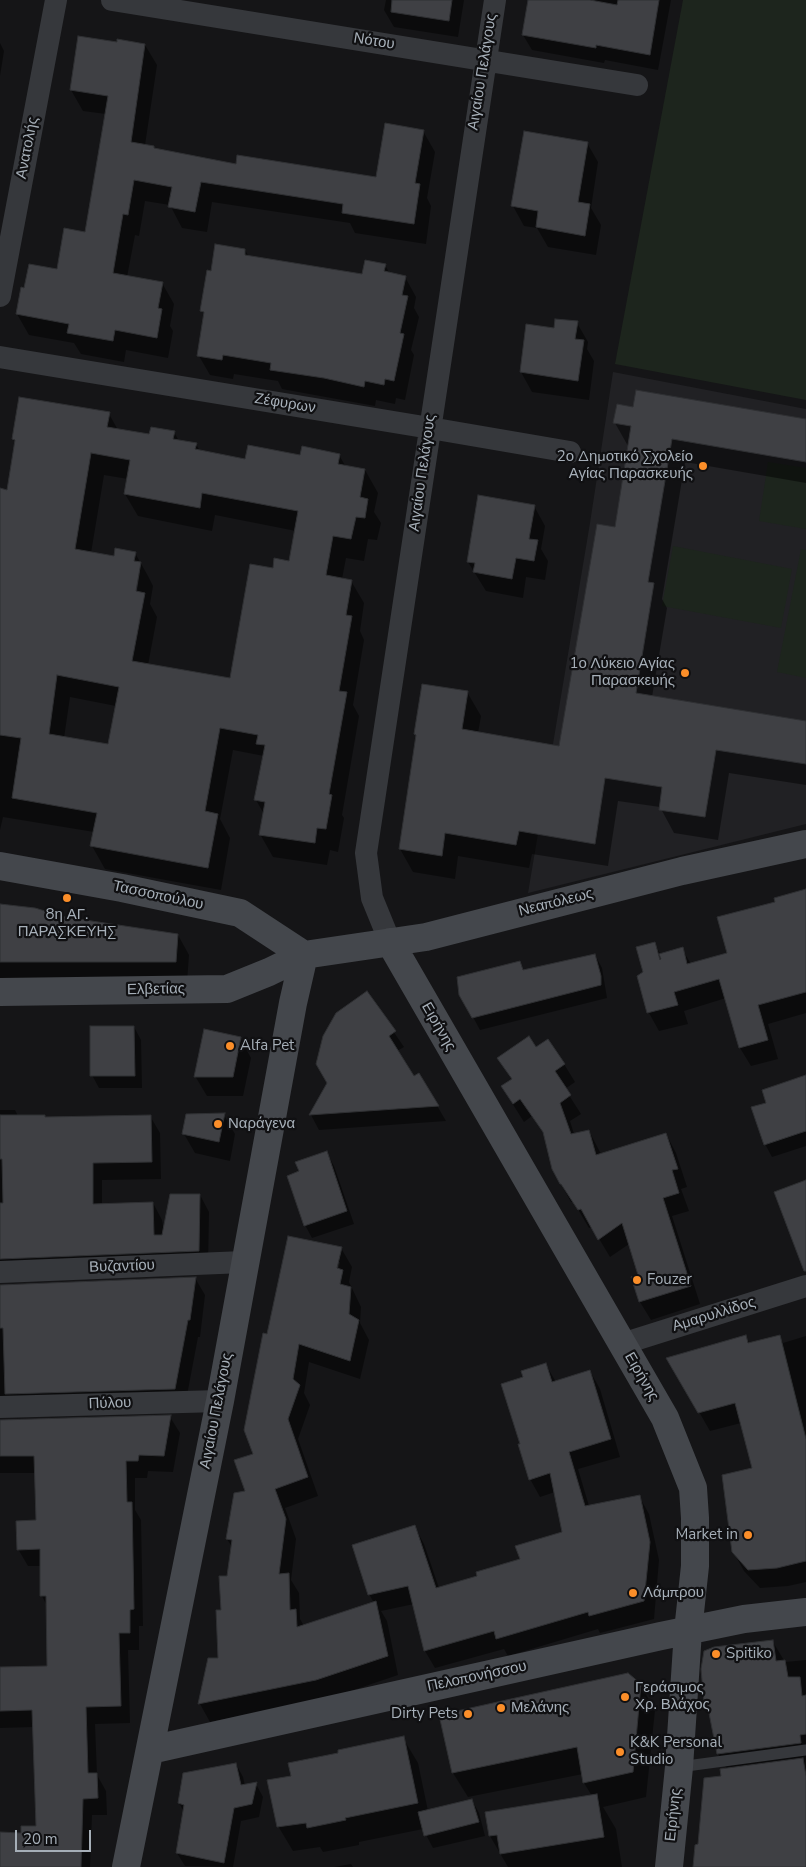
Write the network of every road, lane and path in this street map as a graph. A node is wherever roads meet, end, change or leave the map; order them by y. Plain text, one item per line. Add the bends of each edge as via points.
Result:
1 (56, 0) edge
2 (112, 0) edge
3 (494, 0) edge
4 (485, 60) junction
5 (637, 85) dead end
6 (0, 296) edge
7 (0, 357) edge
8 (430, 428) junction
9 (570, 452) dead end
10 (806, 844) edge
11 (0, 866) edge
12 (390, 942) junction
13 (304, 955) junction
14 (0, 992) edge
15 (244, 1262) junction
16 (0, 1272) edge
17 (806, 1286) edge
18 (622, 1344) junction
19 (220, 1401) junction
20 (0, 1407) edge
21 (806, 1612) edge
22 (688, 1631) junction
23 (150, 1750) junction
24 (806, 1750) edge
25 (679, 1767) junction
26 (126, 1867) edge
27 (669, 1867) edge

1 - 6 street, Ανατολής
2 - 4 street, Νότου
3 - 4 street, Αιγαίου Πελάγους
4 - 5 street, Νότου
4 - 8 street, Αιγαίου Πελάγους
7 - 8 street, Ζέφυρων
8 - 9 street, Ζέφυρων
8 - 12 street, Αιγαίου Πελάγους via 366,852 372,898
10 - 12 street, Νεαπόλεως via 682,871 426,937
11 - 13 street, Τασσοπούλου via 240,913
12 - 13 street, Νεαπόλεως
12 - 18 street, Ειρήνης
13 - 14 street, Ελβετίας via 227,989
13 - 15 street, Αιγαίου Πελάγους
15 - 16 street, Βυζαντίου
15 - 19 street, Αιγαίου Πελάγους
17 - 18 street, Αμαρυλλίδος
18 - 22 street, Ειρήνης via 665,1418 693,1488 695,1566
19 - 20 street, Πύλου
19 - 23 street, Αιγαίου Πελάγους
21 - 22 street, Πελοπονήσσου via 744,1619
22 - 23 street, Πελοπονήσσου
22 - 25 street, Ειρήνης
23 - 26 street, Αιγαίου Πελάγους
24 - 25 lane
25 - 27 street, Ειρήνης

